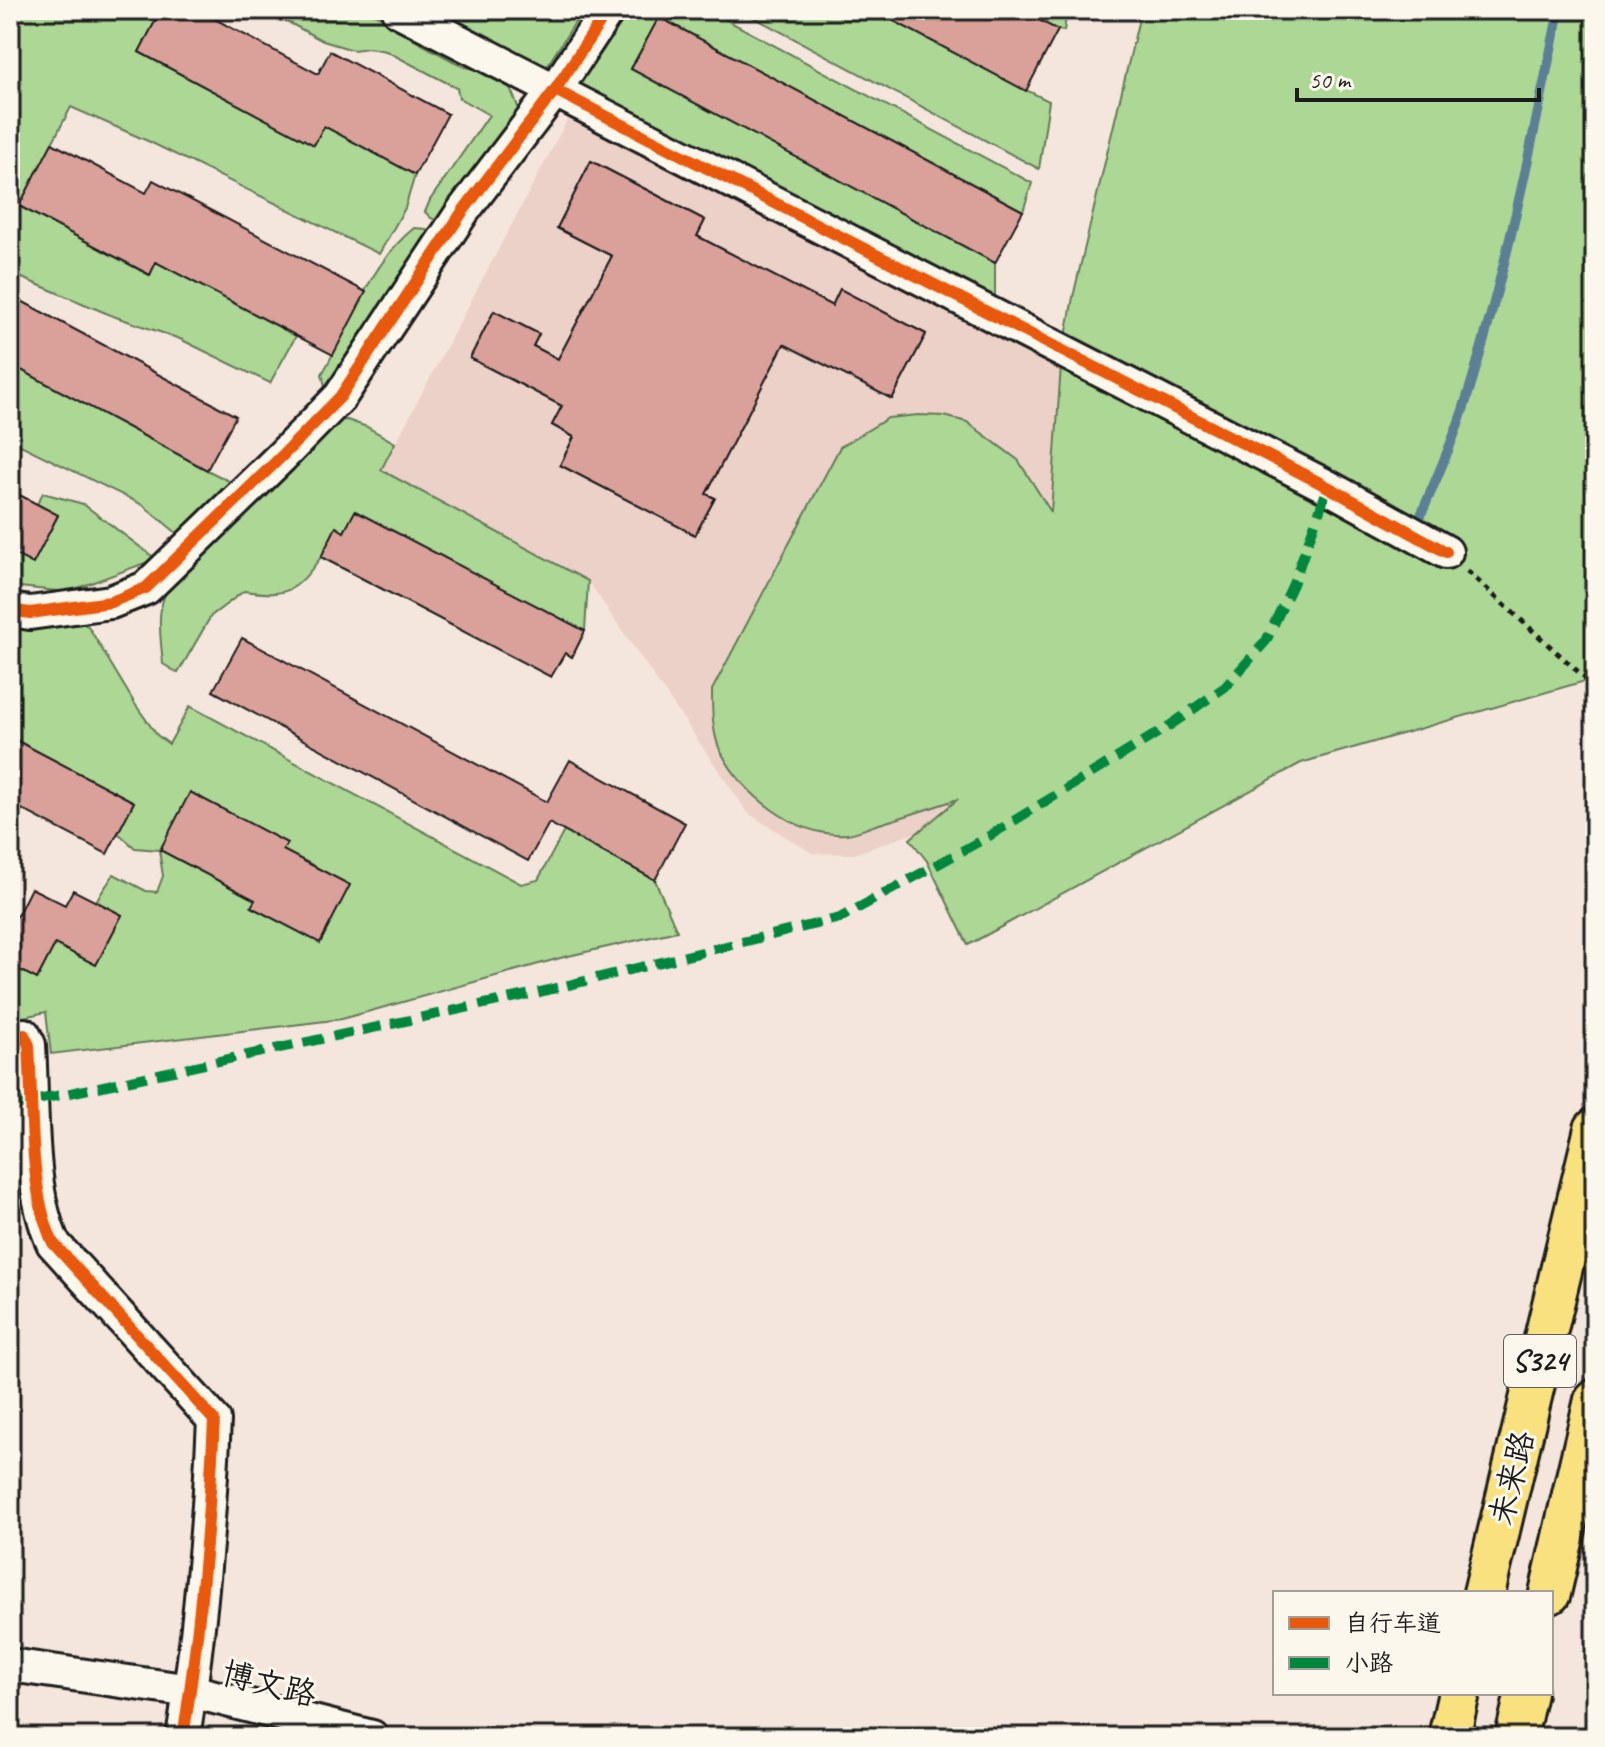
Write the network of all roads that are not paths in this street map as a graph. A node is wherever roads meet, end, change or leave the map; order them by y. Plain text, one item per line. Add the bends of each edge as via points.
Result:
1 (398, 10) edge
2 (608, 10) edge
3 (555, 90) junction
4 (1446, 552) road end
5 (10, 610) edge
6 (10, 1038) edge
7 (1595, 1129) edge
8 (1595, 1400) edge
9 (1484, 1591) edge
10 (1550, 1591) edge
11 (10, 1665) edge
12 (191, 1691) junction
13 (1459, 1695) edge
14 (1526, 1695) edge
15 (183, 1737) edge
16 (372, 1737) edge
17 (1449, 1737) edge
18 (1516, 1737) edge

1 - 3 street
2 - 3 street
3 - 4 street
3 - 5 street via 463,211 340,397 146,588 111,602 30,613
6 - 12 street via 24,1035 29,1045 37,1193 53,1243 214,1420
7 - 9 main road, 未来路 / S324
8 - 10 main road, 未来路 / S324
11 - 12 street, 博文路
12 - 15 street
12 - 16 street, 博文路
13 - 17 main road
14 - 18 main road

